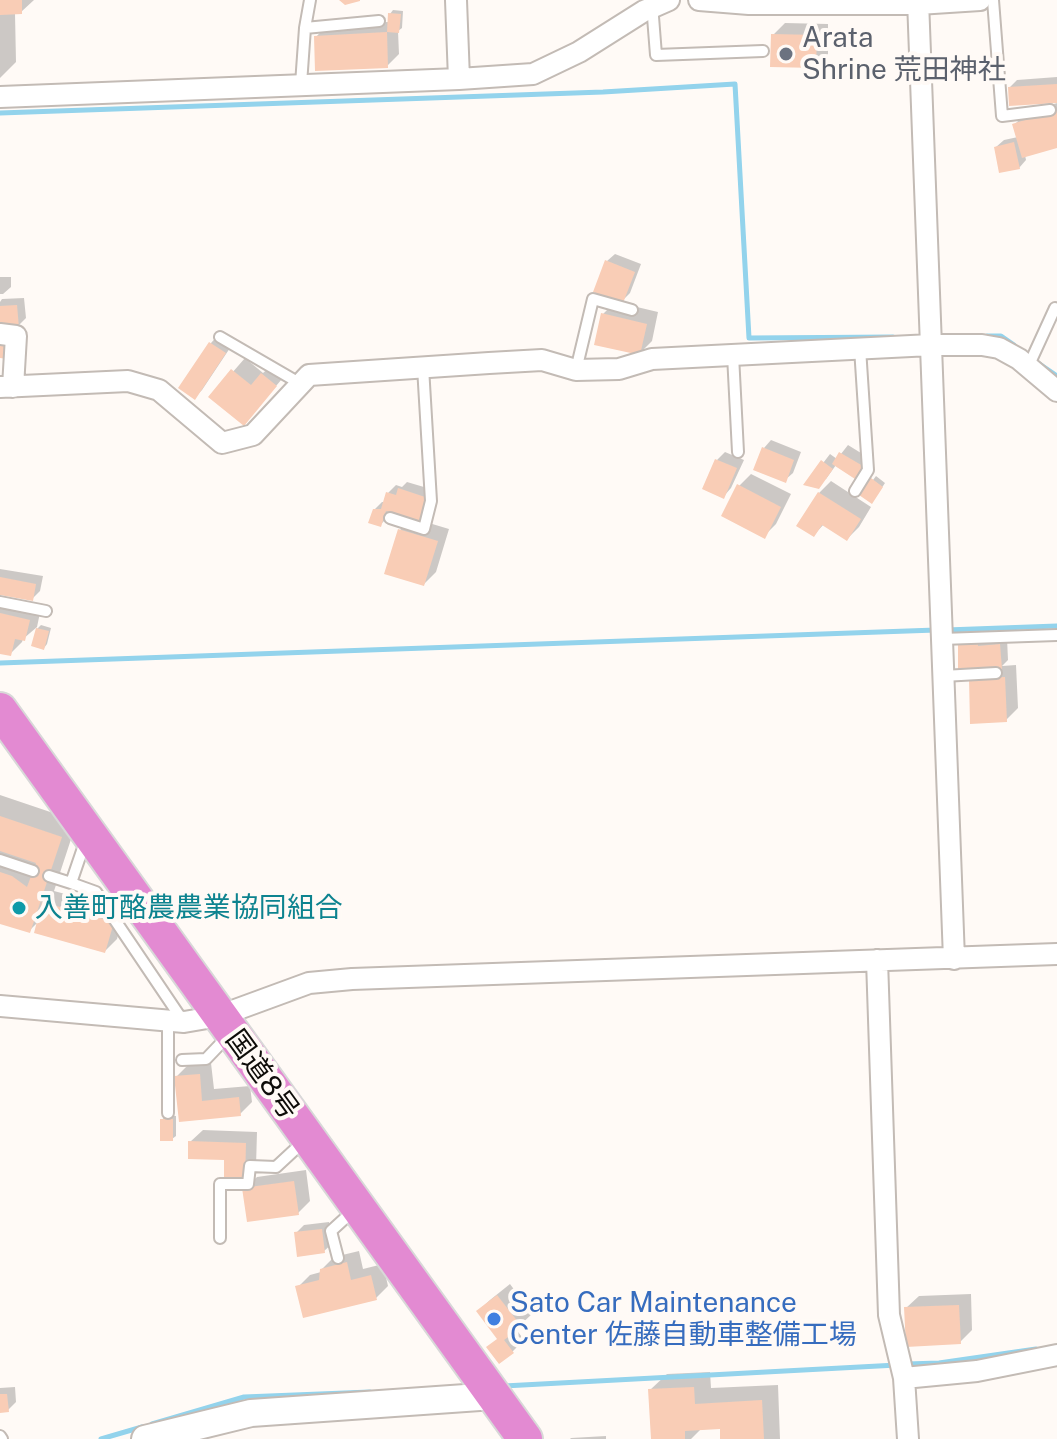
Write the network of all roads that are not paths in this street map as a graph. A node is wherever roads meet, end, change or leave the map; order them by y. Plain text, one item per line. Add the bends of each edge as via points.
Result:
1 (310, 0) edge
2 (456, 0) edge
3 (699, 0) edge
4 (980, 0) edge
5 (993, 0) edge
6 (918, 2) edge
7 (658, 3) edge
8 (379, 21) dead end
9 (305, 28) junction
10 (763, 51) dead end
11 (459, 79) junction
12 (301, 84) junction
13 (0, 97) edge
14 (1050, 110) dead end
15 (1057, 309) edge
16 (632, 310) dead end
17 (0, 334) edge
18 (220, 337) dead end
19 (931, 345) junction
20 (860, 348) junction
21 (733, 355) junction
22 (423, 367) junction
23 (1028, 367) junction
24 (576, 370) junction
25 (301, 384) junction
26 (7, 387) edge
27 (1057, 391) edge
28 (738, 452) dead end
29 (855, 491) dead end
30 (390, 518) dead end
31 (0, 602) edge
32 (46, 611) dead end
33 (1057, 635) edge
34 (942, 639) junction
35 (996, 673) dead end
36 (943, 676) junction
37 (0, 710) edge
38 (88, 833) junction
39 (0, 860) edge
40 (33, 871) dead end
41 (49, 876) dead end
42 (71, 883) junction
43 (1057, 954) edge
44 (954, 959) junction
45 (877, 960) junction
46 (0, 1006) edge
47 (176, 1022) junction
48 (225, 1025) junction
49 (182, 1060) dead end
50 (168, 1113) dead end
51 (307, 1138) junction
52 (358, 1208) junction
53 (220, 1238) dead end
54 (338, 1258) dead end
55 (1057, 1355) edge
56 (904, 1378) junction
57 (494, 1396) junction
58 (145, 1439) edge
59 (525, 1439) edge
60 (908, 1439) edge

1 - 9 lane
2 - 11 street
3 - 6 street
4 - 6 street
5 - 14 lane via 1002,116
6 - 19 street
7 - 10 lane via 656,55
7 - 11 street via 533,74
8 - 9 lane
9 - 12 lane
11 - 12 street
12 - 13 street
15 - 23 lane
16 - 24 lane via 593,299
17 - 26 street via 16,336
18 - 25 lane
19 - 20 street
19 - 23 street via 999,348
19 - 34 street
20 - 21 street
20 - 29 lane via 868,470
21 - 24 street
21 - 28 lane
22 - 24 street via 542,360
22 - 25 street via 309,375
22 - 30 lane via 431,501 424,529
23 - 27 street
25 - 26 street via 253,435 222,443 159,390 128,381
31 - 32 lane
33 - 34 lane
34 - 36 street
35 - 36 lane
36 - 44 street
37 - 38 highway, 国道8号
38 - 42 lane
38 - 48 highway, 国道8号
39 - 40 lane
41 - 42 lane
42 - 47 lane via 96,892
43 - 44 street
44 - 45 street
45 - 48 street via 309,983
45 - 56 street via 889,1315
46 - 47 street
47 - 48 street
47 - 50 lane
48 - 49 lane via 206,1059
48 - 51 highway, 国道8号
51 - 52 highway, 国道8号
51 - 53 lane via 276,1167 250,1166 248,1184 220,1184
52 - 54 lane via 331,1231
52 - 57 highway, 国道8号
55 - 56 street
56 - 60 street
57 - 58 street via 251,1413 214,1427
57 - 59 highway, 国道8号

